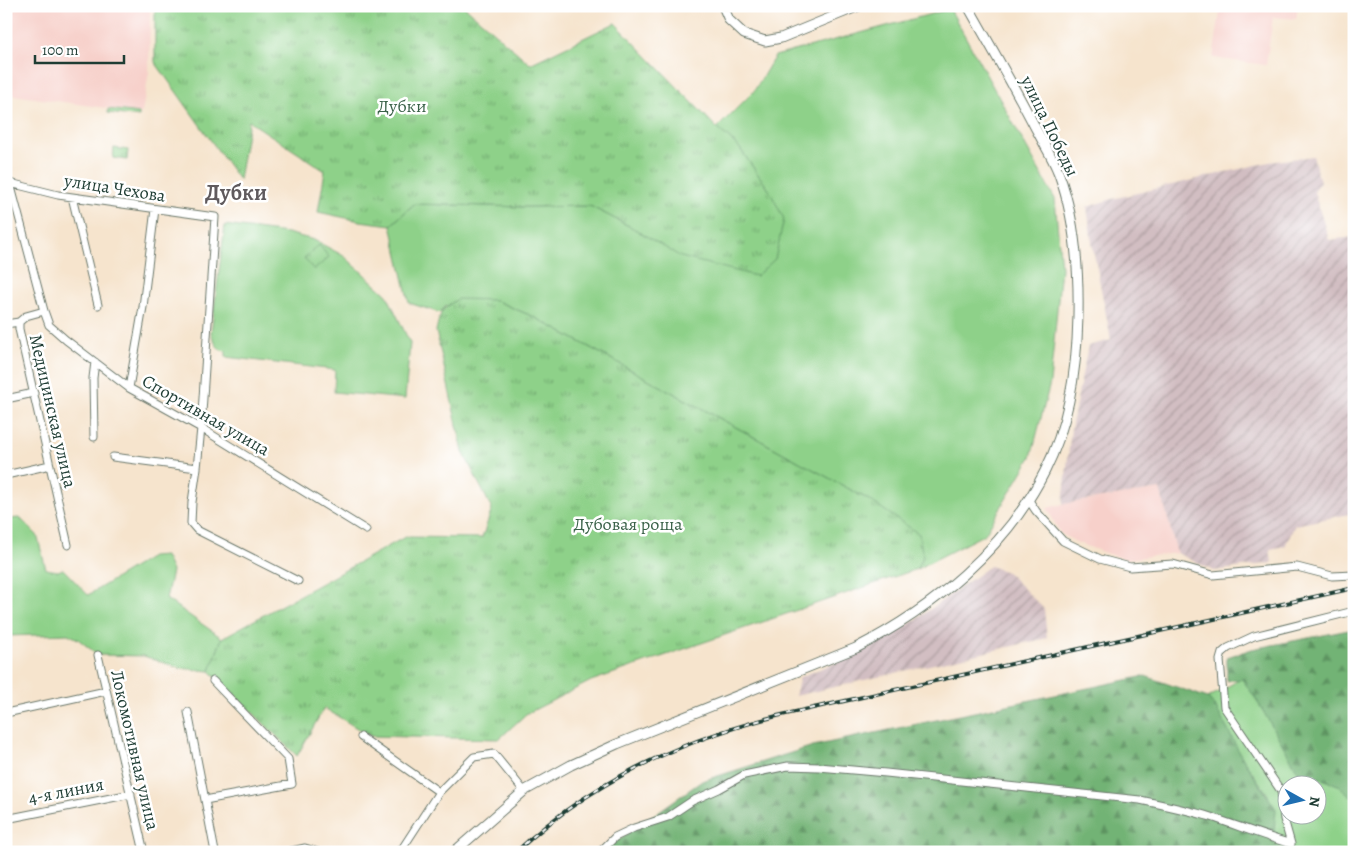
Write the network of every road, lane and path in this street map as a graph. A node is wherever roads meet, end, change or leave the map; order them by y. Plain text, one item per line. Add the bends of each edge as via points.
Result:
1 (723, 6) edge
2 (859, 6) edge
3 (968, 6) edge
4 (8, 183) edge
5 (72, 197) junction
6 (155, 209) junction
7 (98, 305) dead end
8 (44, 311) junction
9 (19, 322) junction
10 (6, 324) edge
11 (95, 362) junction
12 (129, 388) junction
13 (34, 393) junction
14 (6, 399) edge
15 (201, 428) junction
16 (94, 437) dead end
17 (112, 457) dead end
18 (50, 465) junction
19 (197, 468) junction
20 (6, 475) edge
21 (1028, 499) junction
22 (366, 530) dead end
23 (68, 545) dead end
24 (1354, 575) edge
25 (298, 581) dead end
26 (1354, 612) edge
27 (98, 655) dead end
28 (213, 681) dead end
29 (106, 692) junction
30 (188, 712) dead end
31 (6, 713) edge
32 (361, 738) dead end
33 (524, 791) junction
34 (439, 792) junction
35 (131, 794) junction
36 (205, 800) junction
37 (6, 819) edge
38 (144, 852) edge
39 (215, 852) edge
40 (287, 852) edge
41 (318, 852) edge
42 (400, 852) edge
43 (454, 852) edge
44 (600, 852) edge

1 - 2 street via 729,20 744,34 765,41 781,38
3 - 21 street, улица Победы via 1058,172 1068,203 1079,284 1077,346 1069,402 1045,472
4 - 5 street, улица Чехова
4 - 8 street, Медицинская улица
5 - 6 street, улица Чехова
5 - 7 street
6 - 12 street
6 - 15 street, улица Чехова via 215,217
8 - 9 street, Медицинская улица via 26,316
8 - 11 street, Спортивная улица via 49,325
9 - 10 street
9 - 13 street, Медицинская улица
11 - 12 street, Спортивная улица
11 - 16 street
12 - 15 street, Спортивная улица
13 - 14 street
13 - 18 street, Медицинская улица
15 - 19 street
15 - 22 street, Спортивная улица
17 - 19 street
18 - 20 street
18 - 23 street, Медицинская улица
19 - 25 street via 191,522 197,530
21 - 24 street via 1063,541 1100,559 1130,568 1172,564 1213,575 1297,567 1332,576
21 - 33 street, улица Победы via 1004,532 972,566 929,604 888,631 856,648 591,756
26 - 44 street via 1254,636 1228,648 1220,660 1224,706 1281,791 1291,844 1175,807 1140,800 788,766 744,775 692,801 668,818 615,837
27 - 29 street, Локомотивная улица
28 - 36 street via 288,759 292,784
29 - 31 street
29 - 35 street, Локомотивная улица
30 - 36 street
32 - 34 street
33 - 34 street via 494,754 474,757
33 - 43 street, улица Победы
34 - 42 street
35 - 37 street, 4-я линия
35 - 38 street, Локомотивная улица
36 - 39 street
40 - 41 street via 306,848

